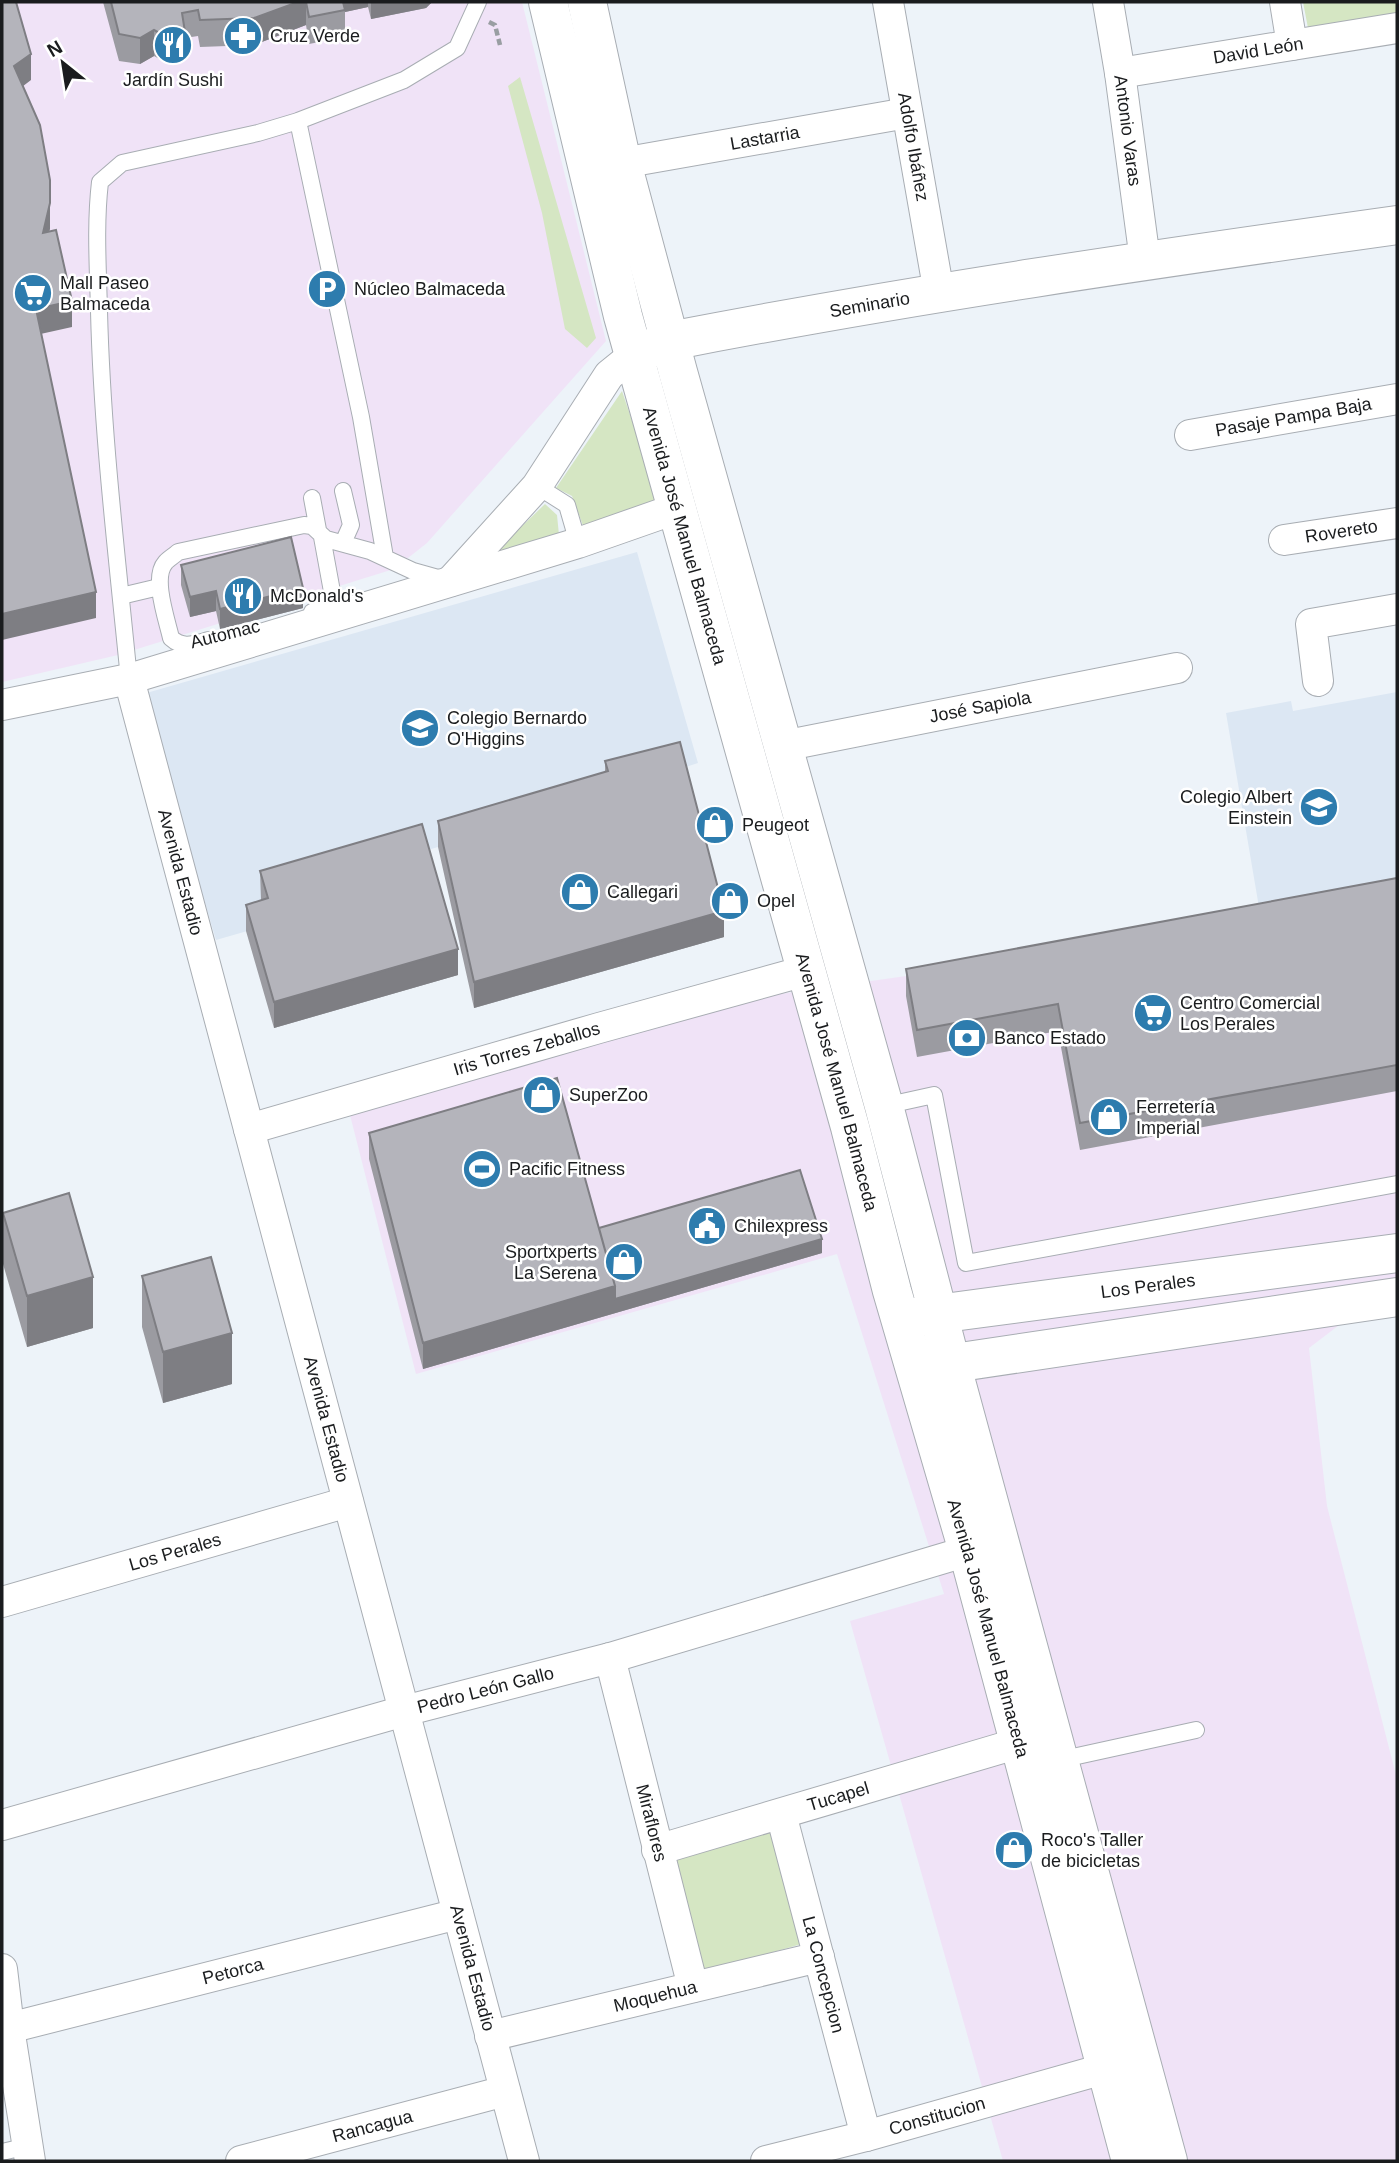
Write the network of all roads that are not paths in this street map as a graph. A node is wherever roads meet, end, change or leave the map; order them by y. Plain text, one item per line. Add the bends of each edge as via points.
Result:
1 (478, 2) edge
2 (548, 2) edge
3 (587, 2) edge
4 (888, 2) edge
5 (1108, 2) edge
6 (1285, 2) edge
7 (1397, 29) edge
8 (1292, 45) junction
9 (1120, 73) junction
10 (907, 113) junction
11 (298, 121) junction
12 (622, 163) junction
13 (1397, 225) edge
14 (1145, 260) junction
15 (939, 293) junction
16 (670, 341) junction
17 (635, 355) junction
18 (1397, 399) edge
19 (1190, 435) dead end
20 (537, 486) junction
21 (343, 491) dead end
22 (312, 498) dead end
23 (678, 508) junction
24 (1397, 523) edge
25 (320, 533) junction
26 (1284, 540) dead end
27 (343, 543) junction
28 (579, 543) junction
29 (385, 557) junction
30 (450, 582) junction
31 (159, 587) junction
32 (121, 596) junction
33 (1397, 609) edge
34 (1177, 668) dead end
35 (129, 679) junction
36 (1318, 681) dead end
37 (2, 705) edge
38 (783, 746) junction
39 (805, 971) junction
40 (884, 1106) junction
41 (249, 1129) junction
42 (1397, 1184) edge
43 (1397, 1254) edge
44 (1226, 1276) junction
45 (1397, 1297) edge
46 (937, 1314) junction
47 (900, 1319) junction
48 (1224, 1322) junction
49 (933, 1366) junction
50 (348, 1502) junction
51 (968, 1551) junction
52 (2, 1602) edge
53 (610, 1658) junction
54 (404, 1711) junction
55 (1196, 1730) dead end
56 (1019, 1743) junction
57 (1059, 1760) junction
58 (781, 1814) junction
59 (2, 1825) edge
60 (657, 1850) junction
61 (458, 1914) junction
62 (819, 1957) junction
63 (2, 1969) edge
64 (693, 1987) junction
65 (9, 2028) junction
66 (490, 2035) junction
67 (1107, 2068) junction
68 (505, 2091) junction
69 (866, 2136) junction
70 (20, 2153) edge
71 (241, 2161) edge
72 (524, 2161) edge
73 (766, 2161) edge
74 (1131, 2161) edge
75 (1168, 2161) edge

1 - 11 lane via 457,48 404,80
2 - 17 main road, Avenida José Manuel Balmaceda
3 - 12 main road, Avenida José Manuel Balmaceda
4 - 10 street, Adolfo Ibáñez
5 - 9 street, Antonio Varas
6 - 8 street
7 - 8 street, David León
8 - 9 street, David León
9 - 14 street, Antonio Varas
10 - 12 street, Lastarria
10 - 15 street, Adolfo Ibáñez
11 - 29 lane via 361,417
11 - 32 lane via 122,163 100,183 96,215 101,370
12 - 16 main road, Avenida José Manuel Balmaceda
13 - 14 main road, Seminario
14 - 15 main road, Seminario
15 - 16 main road, Seminario
16 - 17 main road, Seminario
16 - 38 main road, Avenida José Manuel Balmaceda
17 - 20 street, Seminario via 609,375
17 - 23 main road, Avenida José Manuel Balmaceda
18 - 19 street, Pasaje Pampa Baja
20 - 28 lane via 567,505
20 - 30 street, Seminario
21 - 27 lane via 351,525
22 - 25 lane
23 - 28 street
23 - 39 main road, Avenida José Manuel Balmaceda
24 - 26 street, Rovereto
25 - 27 lane
25 - 31 lane via 304,525 178,552 163,564
25 - 31 lane, Automac via 333,597 316,611 186,646 171,638
27 - 29 lane
28 - 30 street
29 - 30 lane
30 - 35 street
31 - 32 lane
32 - 35 lane
33 - 36 street via 1311,624
34 - 38 street, José Sapiola
35 - 37 street
35 - 41 street, Avenida Estadio
38 - 40 main road, Avenida José Manuel Balmaceda
39 - 41 street, Iris Torres Zeballos
39 - 47 main road, Avenida José Manuel Balmaceda
40 - 42 lane via 934,1096 966,1263
40 - 46 main road, Avenida José Manuel Balmaceda
41 - 50 street, Avenida Estadio
43 - 44 main road, Los Perales
44 - 46 main road, Los Perales
44 - 48 main road via 1213,1293
45 - 48 main road
46 - 47 main road, Los Perales
46 - 49 main road, Avenida José Manuel Balmaceda
47 - 49 main road, Avenida José Manuel Balmaceda
48 - 49 main road
49 - 51 main road, Avenida José Manuel Balmaceda
49 - 57 main road, Avenida José Manuel Balmaceda
50 - 52 street, Los Perales
50 - 54 street, Avenida Estadio
51 - 53 street, Pedro León Gallo
51 - 56 main road, Avenida José Manuel Balmaceda
53 - 54 street, Pedro León Gallo
53 - 60 street, Miraflores
54 - 59 street, Pedro León Gallo
54 - 61 street, Avenida Estadio
55 - 57 lane
56 - 58 street, Tucapel
56 - 67 main road, Avenida José Manuel Balmaceda
57 - 75 main road, Avenida José Manuel Balmaceda
58 - 60 street, Tucapel
58 - 62 street, La Concepcion
60 - 64 street, Miraflores
61 - 65 street, Petorca
61 - 66 street, Avenida Estadio
62 - 64 street, Moquehua
62 - 69 street, La Concepcion
63 - 65 street
64 - 66 street, Moquehua
65 - 70 street
66 - 68 street, Avenida Estadio
67 - 69 street, Constitucion
67 - 74 main road, Avenida José Manuel Balmaceda
68 - 71 street, Rancagua
68 - 72 street, Avenida Estadio
69 - 73 street, Constitucion

